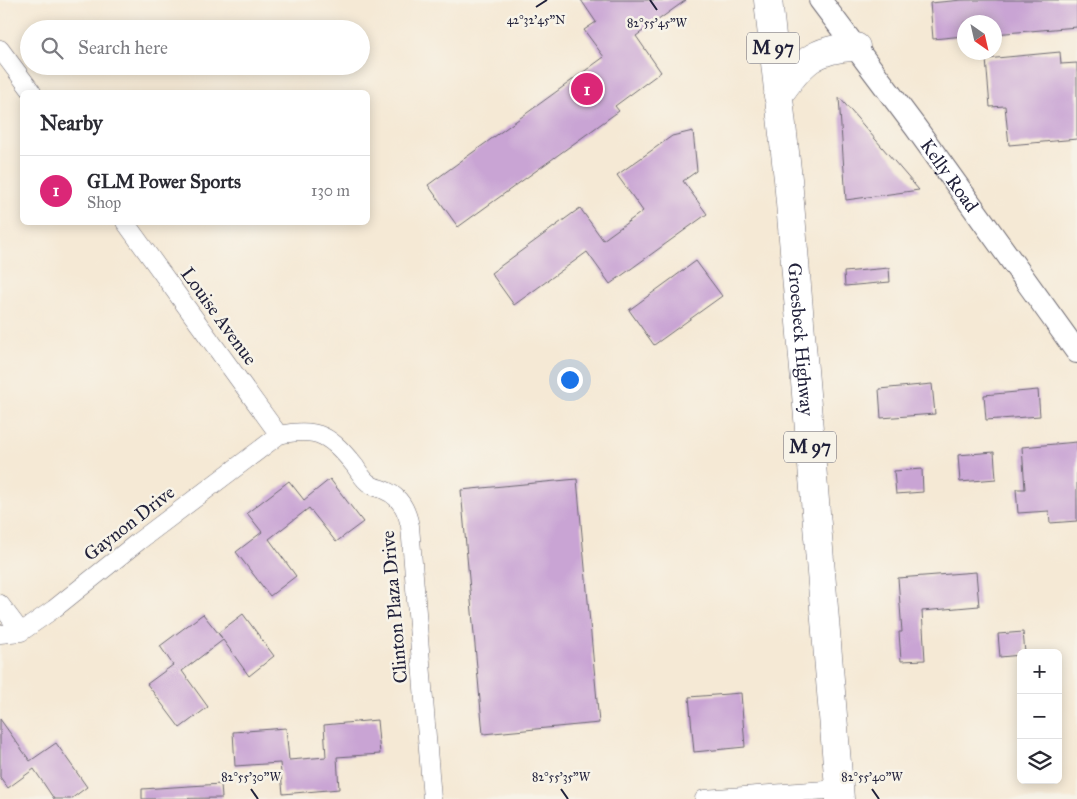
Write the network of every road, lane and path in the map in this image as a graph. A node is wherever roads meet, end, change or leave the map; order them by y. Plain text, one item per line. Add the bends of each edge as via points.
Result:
1 (768, 0) edge
2 (820, 0) edge
3 (856, 47) junction
4 (0, 49) edge
5 (31, 90) edge
6 (778, 96) junction
7 (128, 225) edge
8 (1077, 352) edge
9 (279, 435) junction
10 (0, 604) edge
11 (21, 632) junction
12 (0, 634) edge
13 (839, 794) edge
14 (432, 799) edge
15 (704, 799) edge

1 - 6 main road, Groesbeck Highway / M 97
2 - 3 street, Kelly Road
3 - 6 main road via 830,49 806,61
3 - 8 street, Kelly Road
4 - 5 street
6 - 13 main road, Groesbeck Highway / M 97 via 788,179
7 - 9 street, Louise Avenue
9 - 11 street, Gaynon Drive
9 - 14 street, Clinton Plaza Drive via 311,432 337,444 369,484 396,497 407,514
10 - 11 street
11 - 12 street, Gaynon Drive
13 - 15 street

